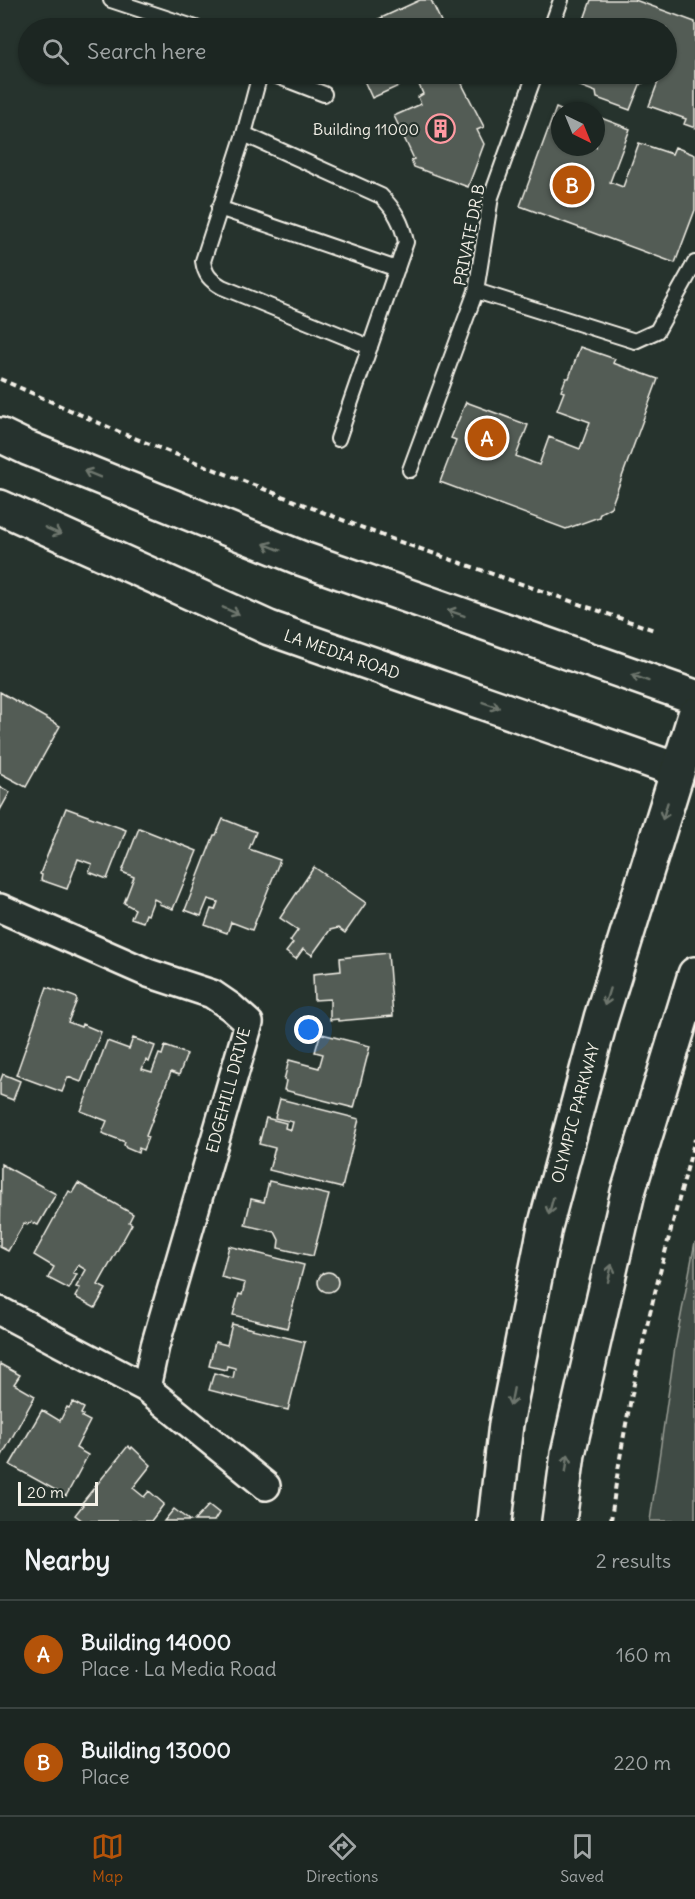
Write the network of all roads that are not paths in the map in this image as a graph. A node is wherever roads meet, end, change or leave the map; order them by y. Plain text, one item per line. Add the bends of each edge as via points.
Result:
1 (111, 0) edge
2 (561, 0) edge
3 (166, 18) edge
4 (555, 18) edge
5 (257, 84) edge
6 (298, 84) edge
7 (531, 84) edge
8 (324, 94) dead end
9 (244, 134) junction
10 (219, 208) junction
11 (695, 263) edge
12 (397, 269) junction
13 (476, 291) junction
14 (370, 347) junction
15 (0, 435) edge
16 (338, 439) dead end
17 (410, 470) dead end
18 (0, 507) edge
19 (695, 697) edge
20 (695, 715) edge
21 (686, 772) edge
22 (0, 908) edge
23 (695, 974) edge
24 (0, 1311) edge
25 (146, 1388) junction
26 (266, 1486) dead end
27 (495, 1521) edge
28 (559, 1521) edge

1 - 3 lane
2 - 4 lane
5 - 9 lane
6 - 8 lane
7 - 13 lane, PRIVATE DR B via 491,197
9 - 10 lane
9 - 12 lane via 381,196 403,226 406,242
10 - 12 lane
10 - 14 lane via 203,261 204,272 211,280
11 - 13 lane via 657,331 635,340
12 - 14 lane
13 - 17 lane, PRIVATE DR B
14 - 16 lane
19 -> 15 main road via 303,559
18 -> 21 main road, LA MEDIA ROAD via 269,628
20 - 21 main road, OLYMPIC PARKWAY
21 -> 27 main road, OLYMPIC PARKWAY via 601,1018 545,1227 506,1424
22 - 25 street, EDGEHILL DRIVE via 148,973 212,994 249,1023
28 -> 23 main road via 568,1454 628,1192
24 - 25 street
25 - 26 street

